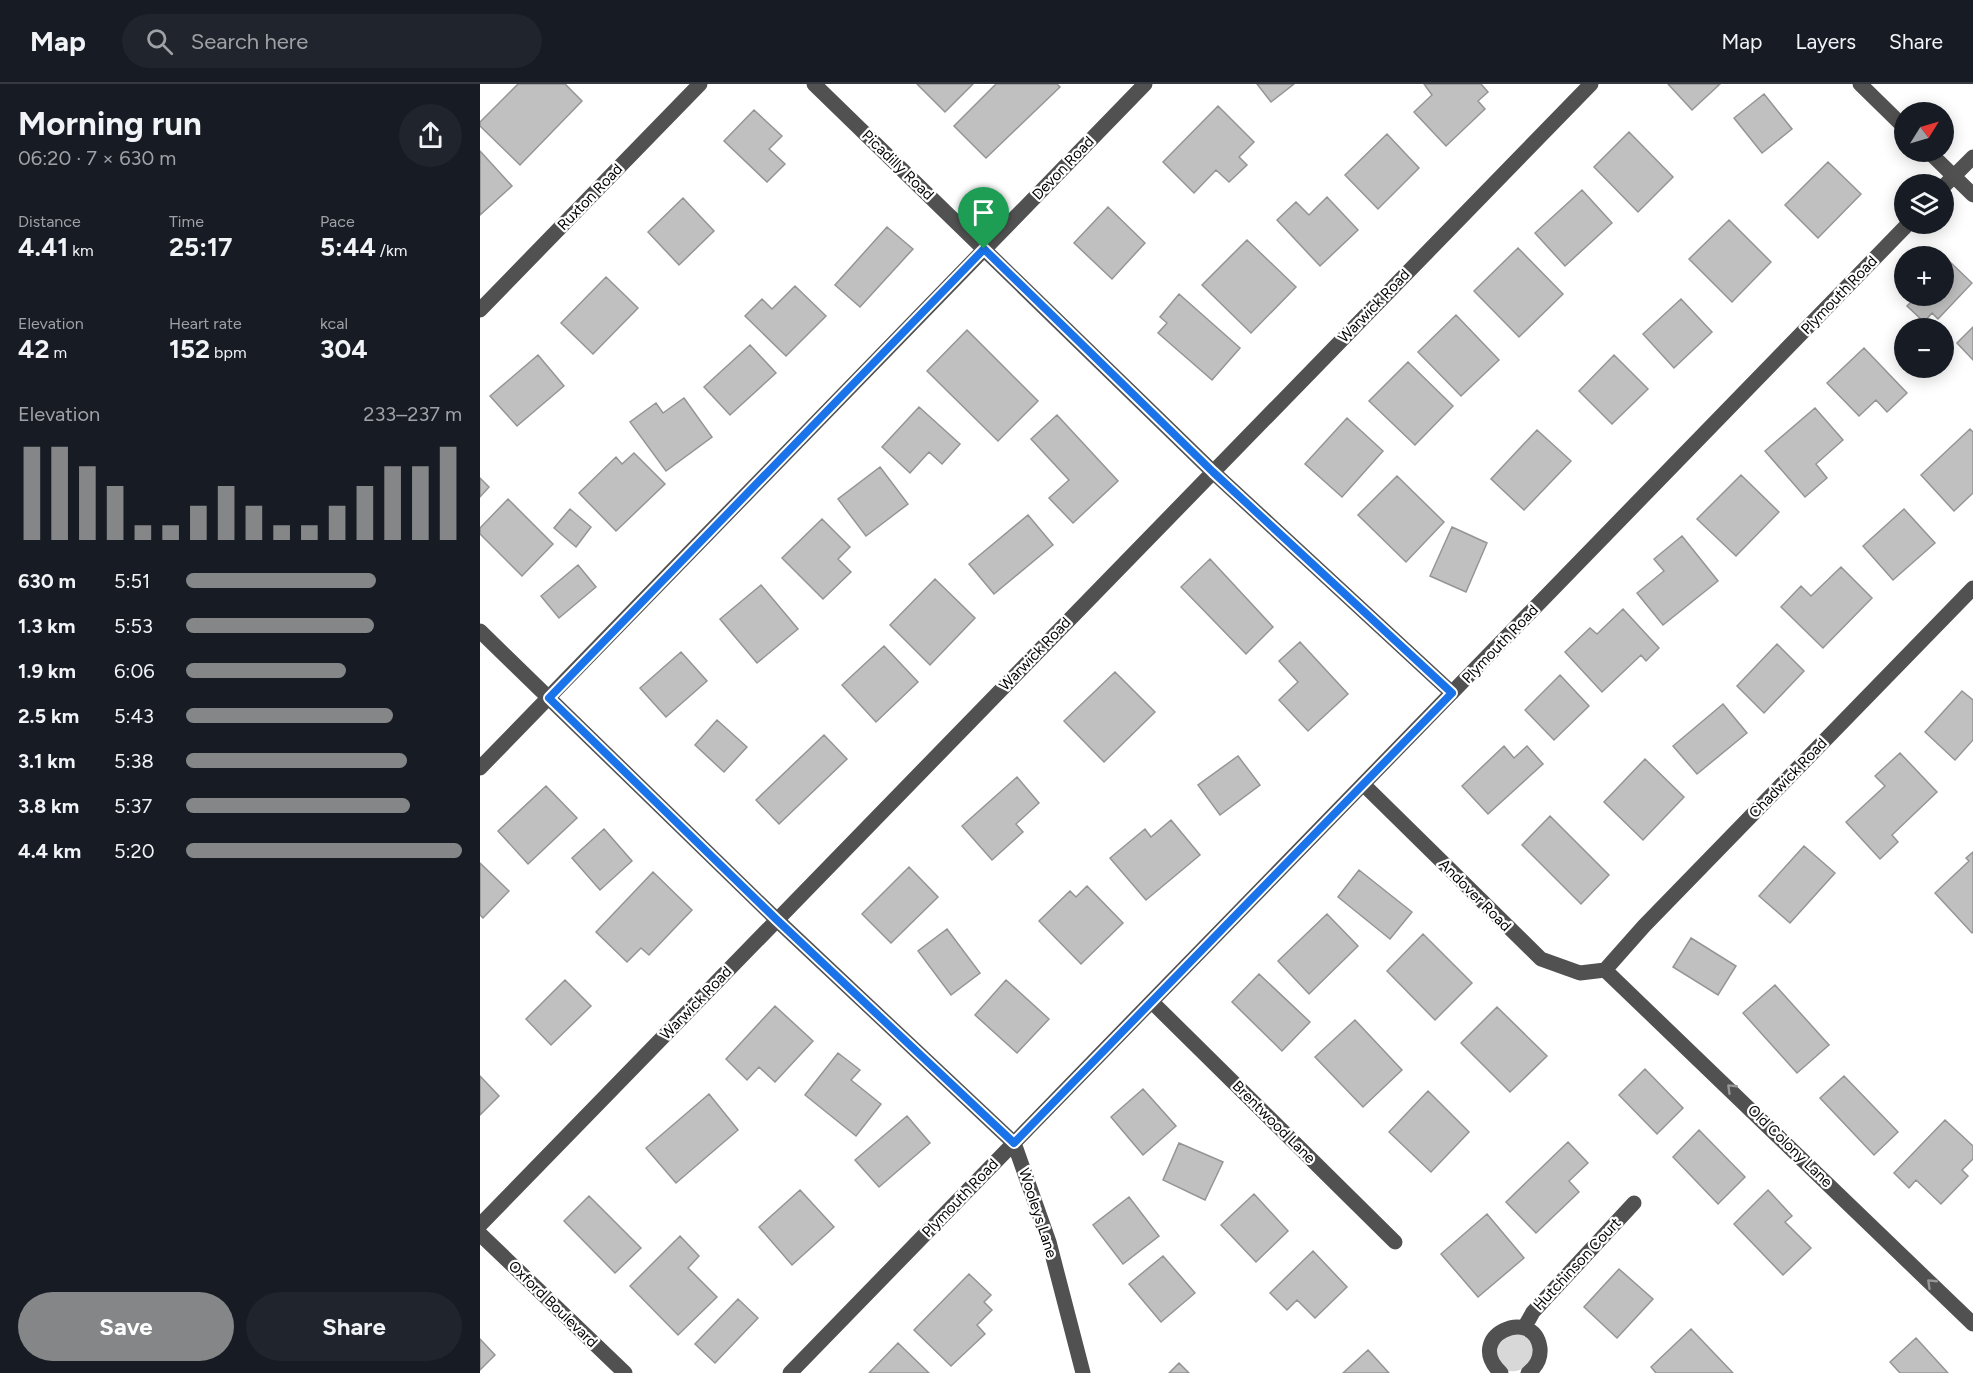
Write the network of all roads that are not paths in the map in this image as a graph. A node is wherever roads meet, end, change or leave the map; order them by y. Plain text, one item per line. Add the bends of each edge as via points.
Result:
1 (700, 84) edge
2 (814, 84) edge
3 (1144, 84) edge
4 (1590, 84) edge
5 (1860, 84) edge
6 (1894, 117) edge
7 (1973, 156) edge
8 (1954, 176) edge
9 (1954, 184) edge
10 (1973, 195) edge
11 (1898, 234) edge
12 (984, 249) junction
13 (480, 310) edge
14 (1213, 472) junction
15 (1973, 588) edge
16 (480, 631) edge
17 (1452, 693) junction
18 (549, 698) junction
19 (480, 768) edge
20 (1363, 784) junction
21 (777, 920) junction
22 (1605, 970) junction
23 (1152, 1002) junction
24 (1014, 1143) junction
25 (1634, 1203) dead end
26 (480, 1225) edge
27 (480, 1234) edge
28 (1395, 1242) dead end
29 (1973, 1324) edge
30 (1524, 1328) junction
31 (1532, 1372) edge
32 (625, 1373) edge
33 (790, 1373) edge
34 (1083, 1373) edge
35 (1501, 1373) edge

1 - 13 street, Ruxton Road
2 - 12 street, Picadilly Road
3 - 12 street, Devon Road
4 - 14 street, Warwick Road
5 - 6 street
7 - 8 street
9 - 10 street
11 - 17 street, Plymouth Road
12 - 14 street, Picadilly Road
12 - 18 street, Devon Road
14 - 17 street, Picadilly Road
14 - 21 street, Warwick Road
15 - 22 street, Chadwick Road
16 - 18 street, Wooleys Lane
17 - 20 street, Plymouth Road
18 - 19 street, Devon Road
18 - 21 street, Wooleys Lane
20 - 22 street, Andover Road via 1540,959 1580,973
20 - 23 street, Plymouth Road
21 - 24 street, Wooleys Lane
21 - 26 street, Warwick Road
29 -> 22 street, Old Colony Lane
23 - 24 street, Plymouth Road
23 - 28 street, Brentwood Lane
24 - 33 street, Plymouth Road
24 - 34 street, Wooleys Lane via 1048,1242
25 - 30 street, Hutchinson Court via 1533,1312
27 - 32 street, Oxford Boulevard
30 - 31 street, Hutchinson Court via 1533,1334 1540,1349
30 - 35 street via 1509,1327 1490,1344 1491,1361

